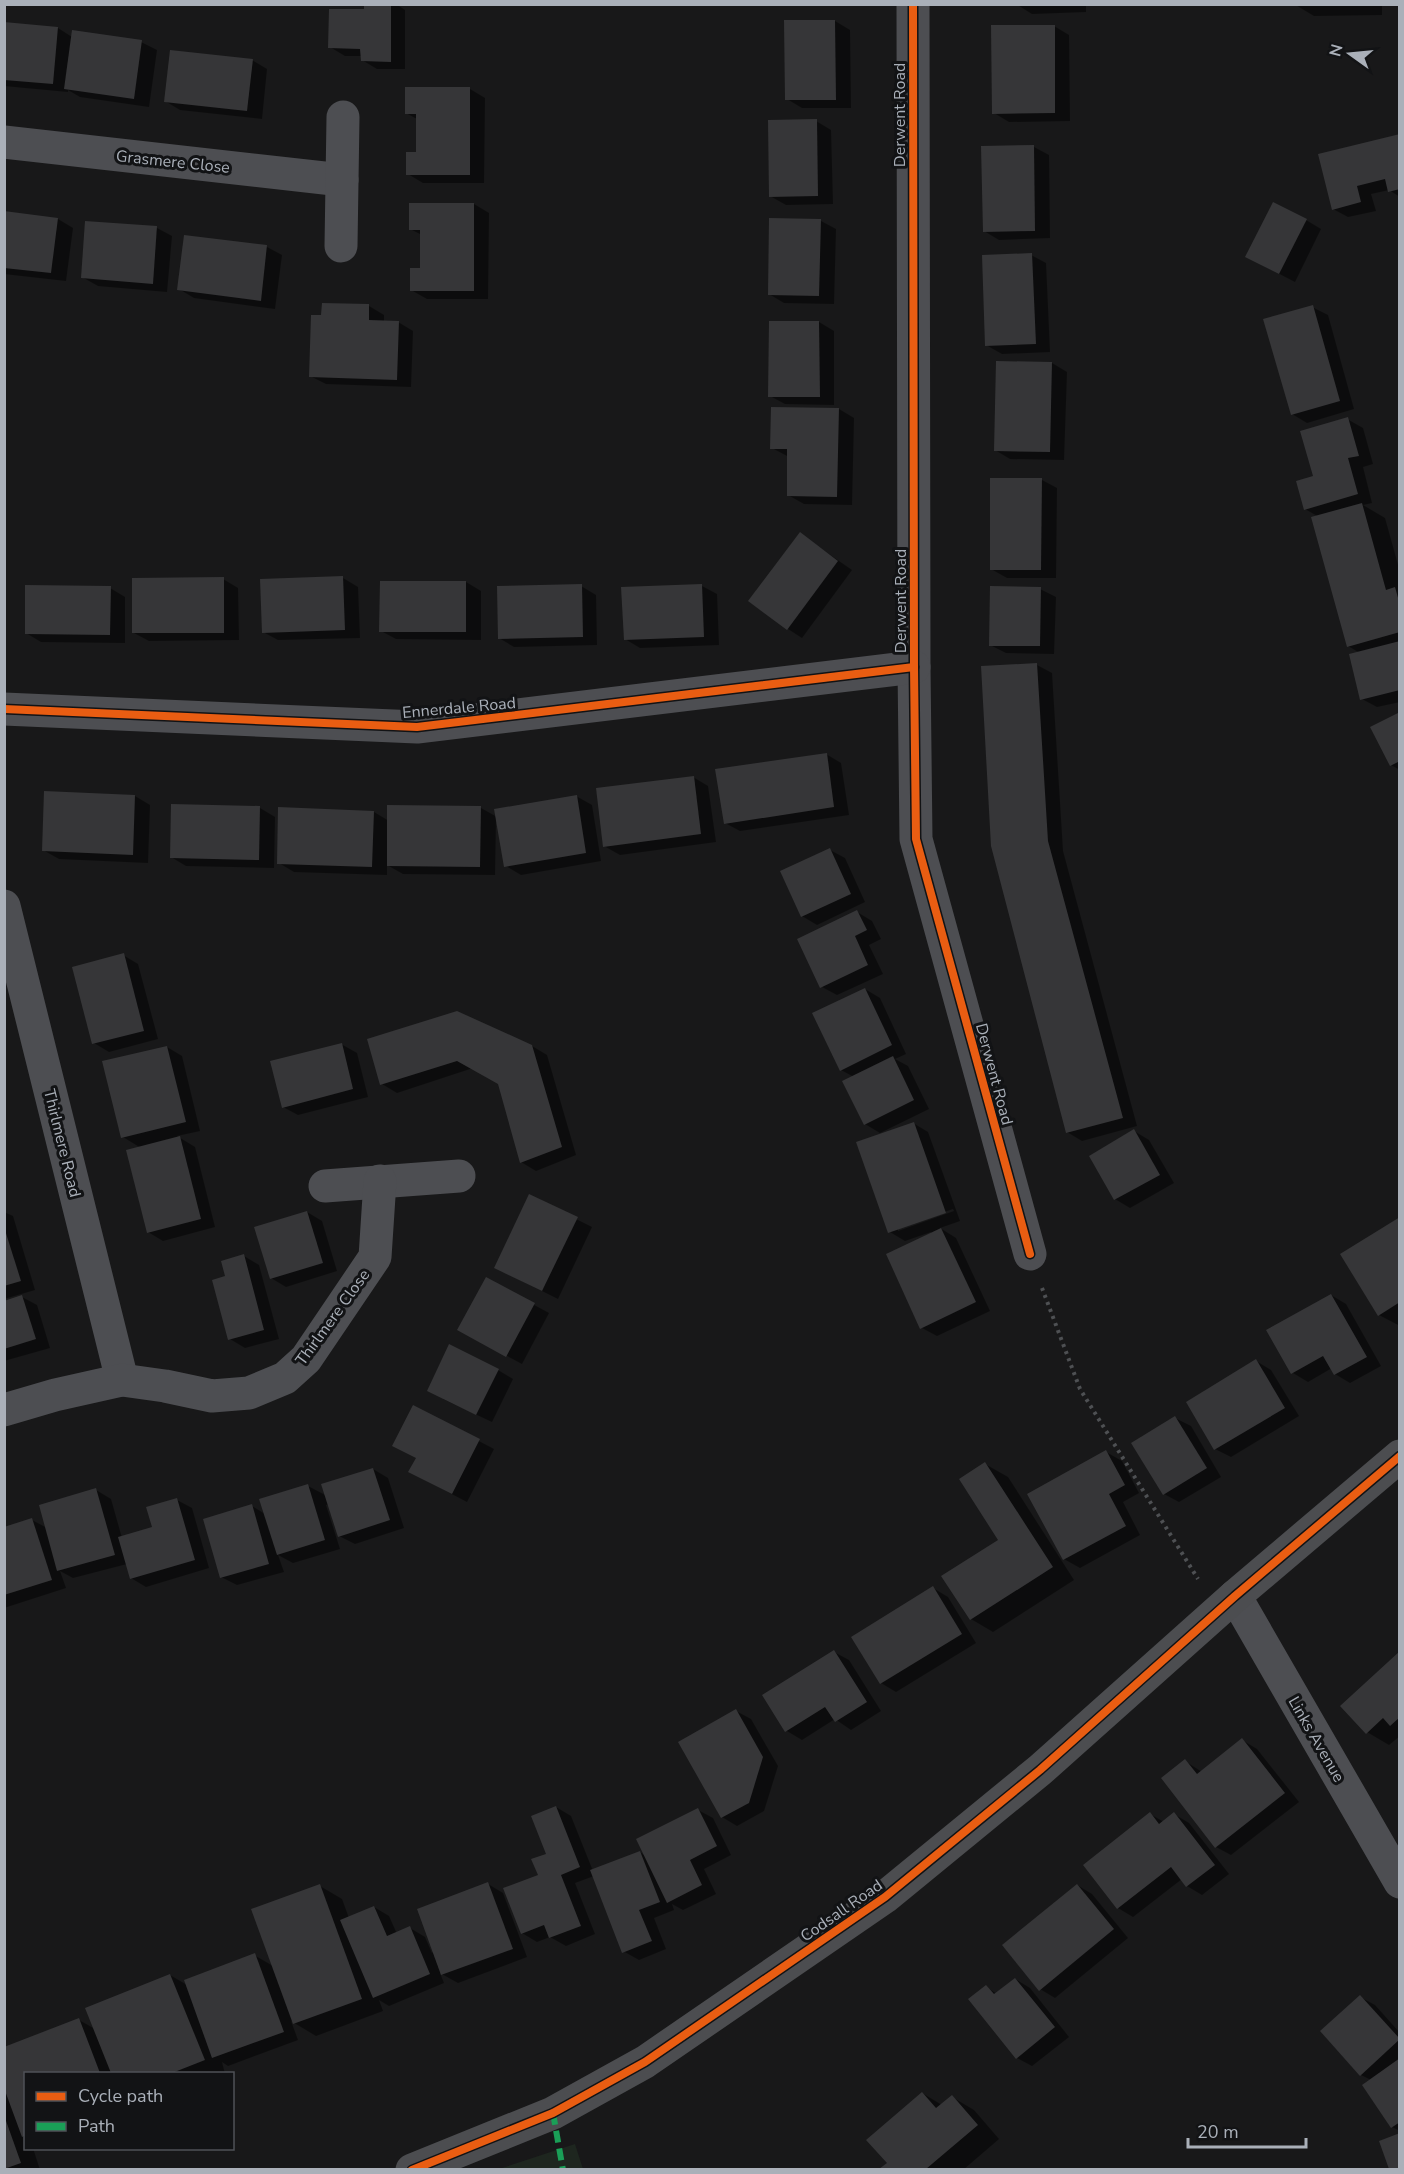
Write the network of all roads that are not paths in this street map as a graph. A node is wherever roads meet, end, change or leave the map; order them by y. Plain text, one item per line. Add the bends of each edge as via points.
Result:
1 (913, 4) edge
2 (344, 117) dead end
3 (4, 142) edge
4 (342, 180) junction
5 (341, 246) dead end
6 (914, 667) junction
7 (4, 709) edge
8 (4, 906) edge
9 (459, 1176) dead end
10 (380, 1181) junction
11 (325, 1186) dead end
12 (1029, 1254) road end
13 (122, 1380) junction
14 (4, 1410) edge
15 (1400, 1456) edge
16 (1235, 1596) junction
17 (1400, 1882) edge
18 (412, 2169) edge

1 - 6 street, Derwent Road
2 - 4 street
3 - 4 street, Grasmere Close
4 - 5 street
6 - 7 street, Ennerdale Road via 417,727
6 - 12 street, Derwent Road via 916,839
8 - 13 street, Thirlmere Road
9 - 10 street
10 - 11 street
10 - 13 street, Thirlmere Close via 375,1257 306,1359 285,1378 249,1393 212,1396
13 - 14 street, Thirlmere Close
15 - 16 street, Codsall Road
16 - 17 street, Links Avenue
16 - 18 street, Codsall Road via 1040,1770 885,1897 645,2062 553,2113

